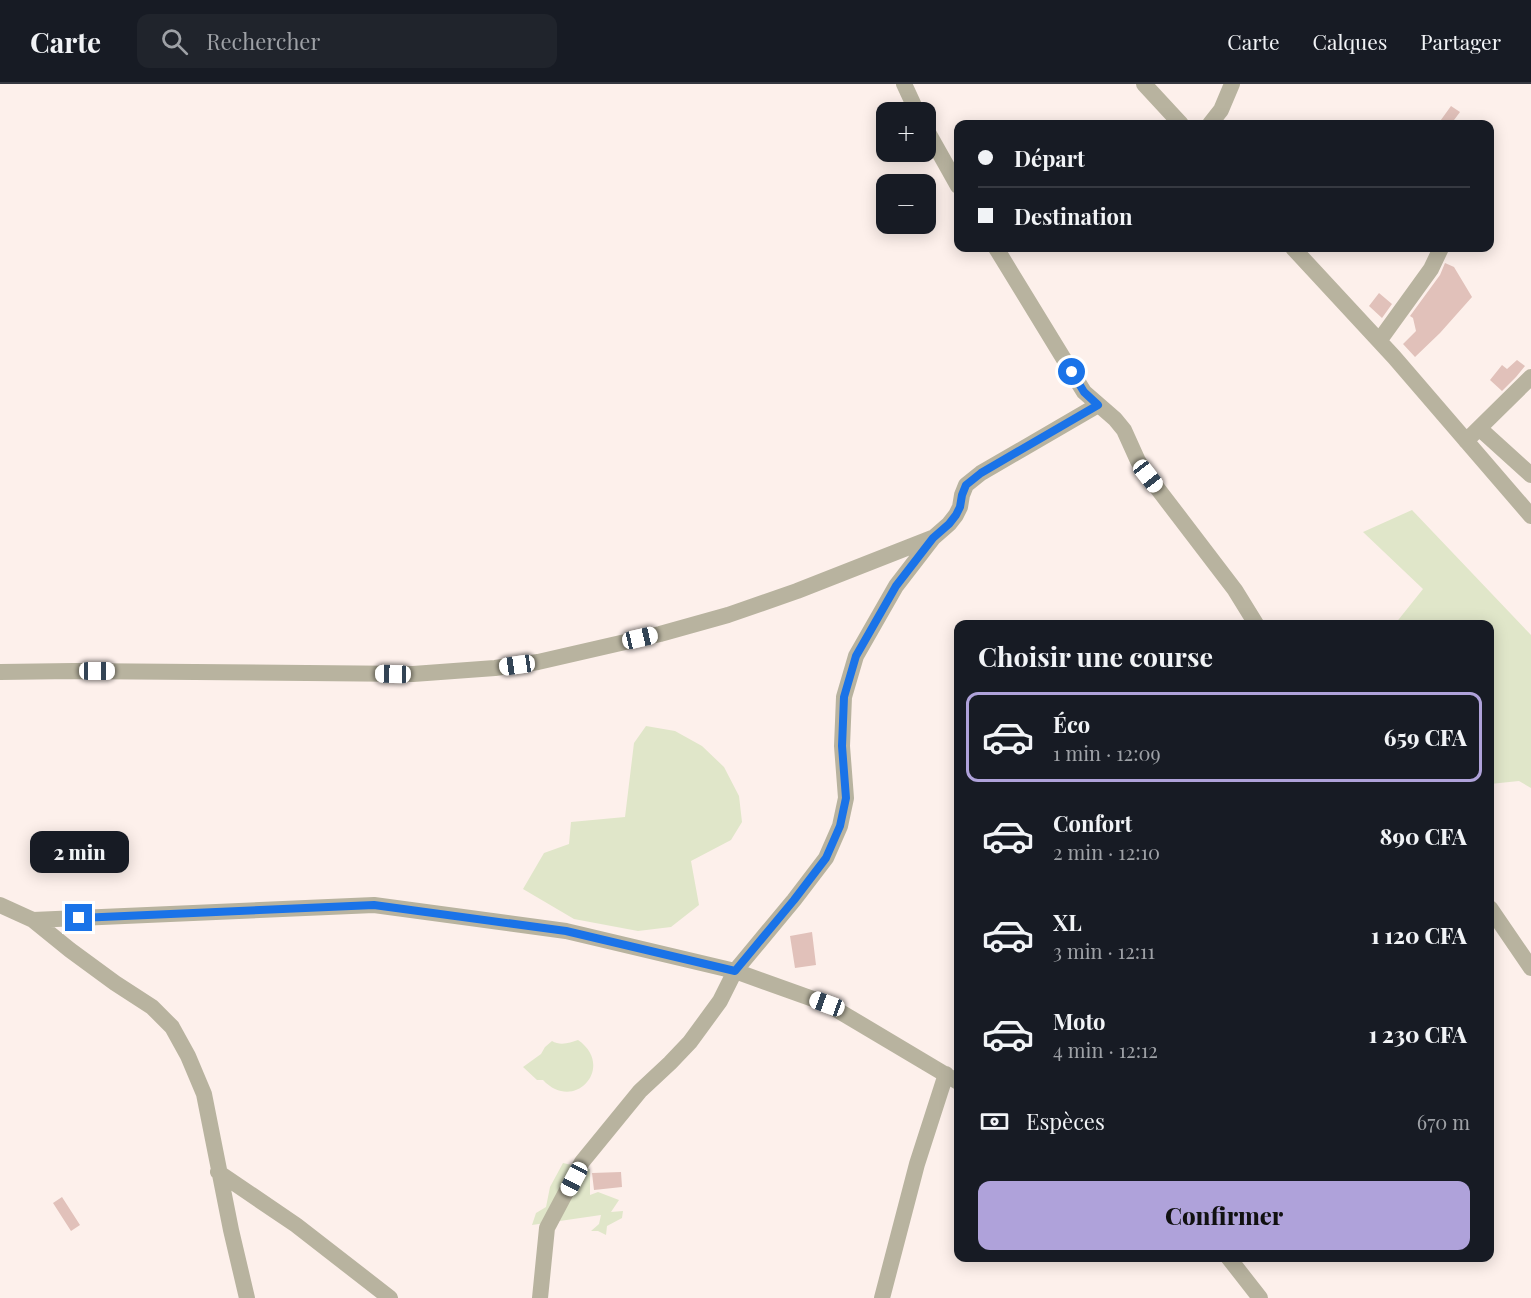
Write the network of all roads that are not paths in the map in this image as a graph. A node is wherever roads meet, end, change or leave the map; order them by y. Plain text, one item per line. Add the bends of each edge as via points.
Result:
1 (904, 84) edge
2 (1144, 84) edge
3 (1232, 84) edge
4 (912, 102) edge
5 (1177, 120) edge
6 (1213, 120) edge
7 (936, 147) edge
8 (954, 179) edge
9 (998, 252) edge
10 (1297, 252) edge
11 (1438, 252) edge
12 (1379, 341) junction
13 (1531, 377) edge
14 (1098, 405) junction
15 (1479, 428) junction
16 (1466, 441) junction
17 (1531, 475) edge
18 (1531, 516) edge
19 (933, 538) junction
20 (1254, 620) edge
21 (0, 672) edge
22 (0, 905) edge
23 (1494, 914) edge
24 (33, 920) junction
25 (1531, 968) edge
26 (735, 971) junction
27 (952, 1078) edge
28 (219, 1172) junction
29 (1232, 1262) edge
30 (247, 1298) edge
31 (390, 1298) edge
32 (540, 1298) edge
33 (882, 1298) edge
34 (1260, 1298) edge

1 - 4 street
2 - 5 street
3 - 6 street
7 - 8 street
9 - 14 street via 1084,392
10 - 12 street
11 - 12 street via 1431,269
12 - 16 street
13 - 15 street
14 - 19 street via 966,485 956,515
14 - 20 street via 1124,430 1148,476
15 - 16 street
15 - 17 street
16 - 18 street
19 - 21 street via 728,615 506,667 413,674
19 - 26 street via 896,586 856,656 844,697 846,798 840,826 826,858
22 - 24 street
23 - 25 street
24 - 26 street via 374,905 566,931
24 - 28 street via 152,1007 172,1027 204,1094
26 - 27 street via 827,1004
26 - 32 street via 720,1001 690,1042 640,1091 582,1162 547,1228
27 - 33 street via 916,1164
28 - 30 street
28 - 31 street via 296,1225
29 - 34 street

